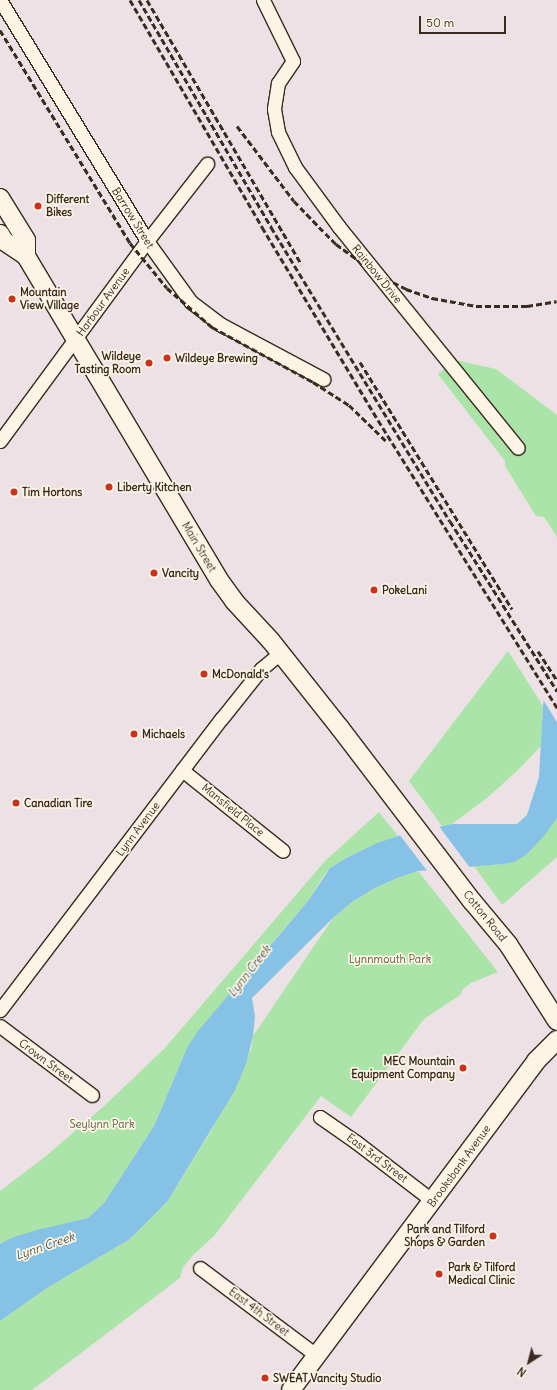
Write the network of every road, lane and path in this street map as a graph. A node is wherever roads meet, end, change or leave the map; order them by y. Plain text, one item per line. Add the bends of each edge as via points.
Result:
1 (0, 0) edge
2 (263, 0) edge
3 (207, 164) dead end
4 (0, 198) edge
5 (0, 234) edge
6 (147, 242) junction
7 (26, 256) junction
8 (76, 340) junction
9 (323, 380) dead end
10 (0, 441) edge
11 (518, 448) dead end
12 (280, 653) junction
13 (182, 770) junction
14 (407, 815) joint
15 (283, 851) dead end
16 (550, 1000) edge
17 (0, 1010) edge
18 (557, 1020) edge
19 (0, 1026) edge
20 (557, 1040) edge
21 (92, 1096) dead end
22 (320, 1117) dead end
23 (433, 1201) junction
24 (200, 1268) dead end
25 (317, 1356) junction
26 (291, 1390) edge

1 - 6 street, Barrow Street
2 - 11 street, Rainbow Drive via 293,61 278,83 274,109 278,132 295,167 340,227
3 - 6 street, Harbour Avenue
4 - 7 main road, Main Street via 26,240
5 - 7 main road, Main Street via 4,241
6 - 8 street, Harbour Avenue
6 - 9 street, Barrow Street via 190,302 222,325
7 - 8 main road, Main Street
8 - 10 street, Harbour Avenue
8 - 12 main road, Main Street via 219,580
12 - 13 street, Lynn Avenue via 261,669
12 - 14 main road, Main Street
13 - 15 street, Mansfield Place
13 - 17 street, Lynn Avenue
14 - 16 main road, Cotton Road
16 - 18 main road, Cotton Road
19 - 21 street, Crown Street
20 - 23 main road, Brooksbank Avenue via 536,1061
22 - 23 street, East 3rd Street
23 - 25 main road, Brooksbank Avenue
24 - 25 street, East 4th Street
25 - 26 main road, Brooksbank Avenue

